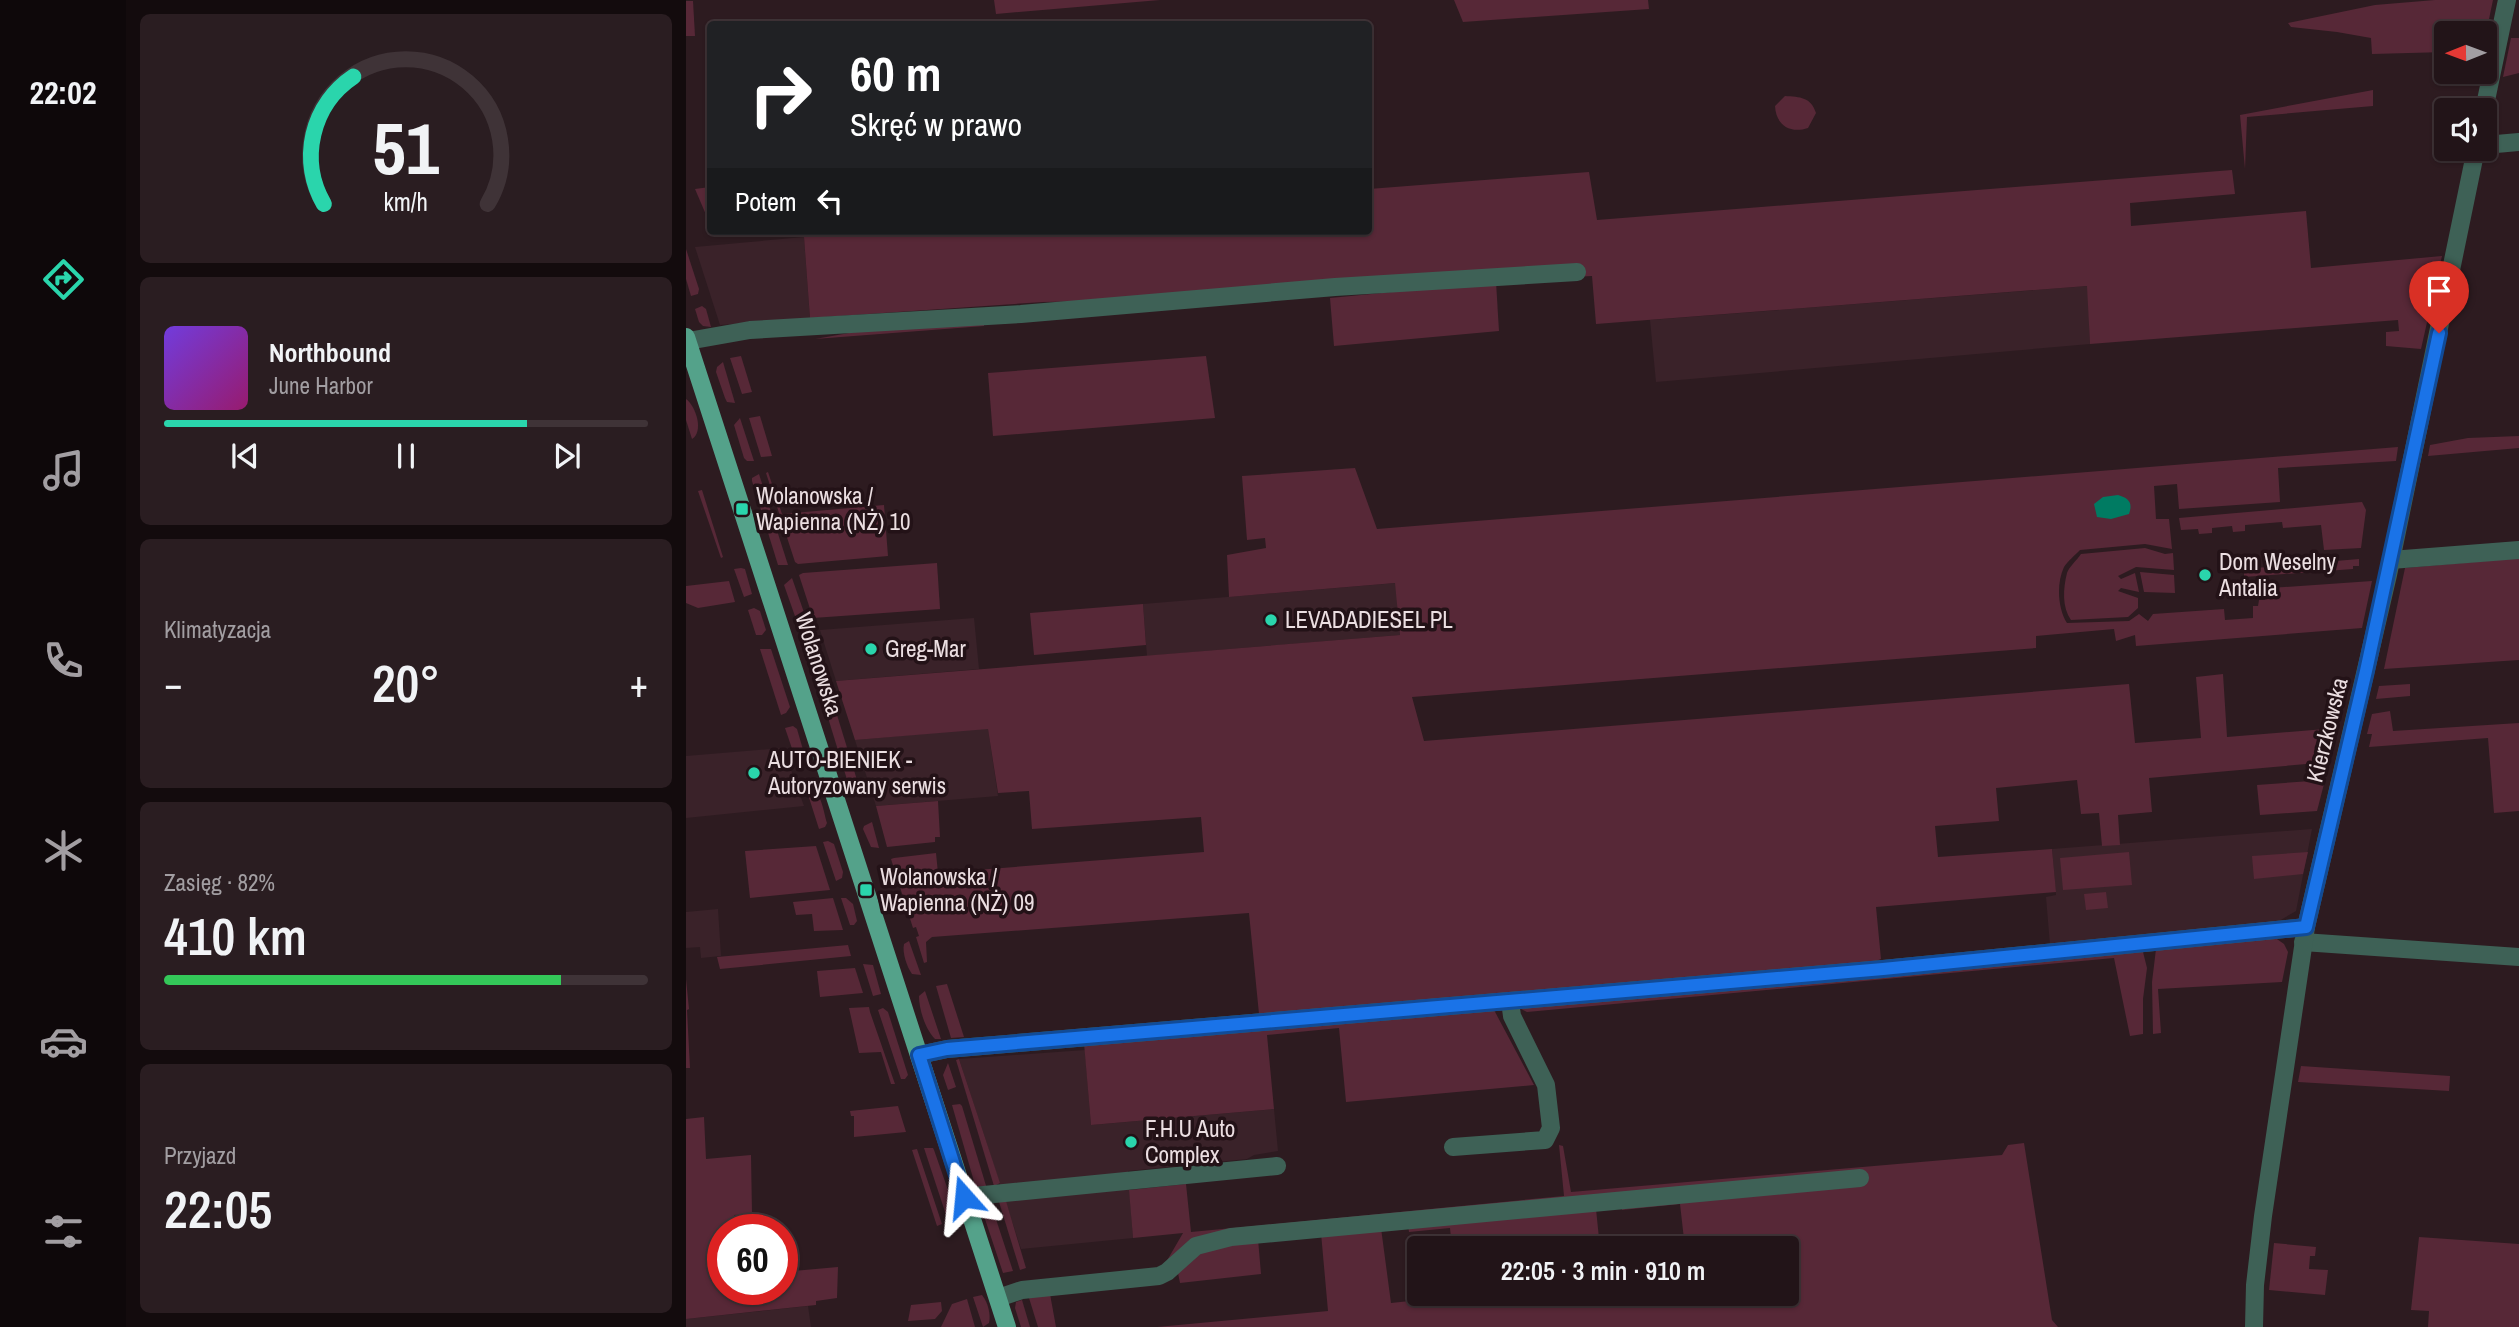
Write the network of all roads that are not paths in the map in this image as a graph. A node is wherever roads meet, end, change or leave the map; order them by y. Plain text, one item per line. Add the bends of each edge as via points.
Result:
1 (2507, 0) edge
2 (2487, 98) edge
3 (2519, 142) edge
4 (2497, 144) edge
5 (2474, 161) edge
6 (1577, 272) dead end
7 (687, 339) edge
8 (2519, 550) edge
9 (2391, 560) junction
10 (2305, 935) junction
11 (2519, 957) edge
12 (1510, 1001) junction
13 (919, 1055) junction
14 (1453, 1147) dead end
15 (1277, 1166) dead end
16 (1860, 1178) dead end
17 (964, 1197) junction
18 (998, 1298) junction
19 (1007, 1327) edge
20 (2254, 1327) edge

1 - 2 street
3 - 4 street
5 - 9 street, Kierzkowska
6 - 7 street via 750,330
7 - 13 main road, Wolanowska
8 - 9 street
9 - 10 street, Kierzkowska
10 - 11 street
10 - 12 street
10 - 20 street, Kierzkowska via 2263,1216
12 - 13 street
12 - 14 street via 1512,1016 1546,1085 1551,1128 1545,1140
13 - 17 main road, Wolanowska
15 - 17 street
16 - 18 street via 1231,1237 1196,1246 1159,1276 1022,1290
17 - 18 main road, Wolanowska
18 - 19 main road, Wolanowska

